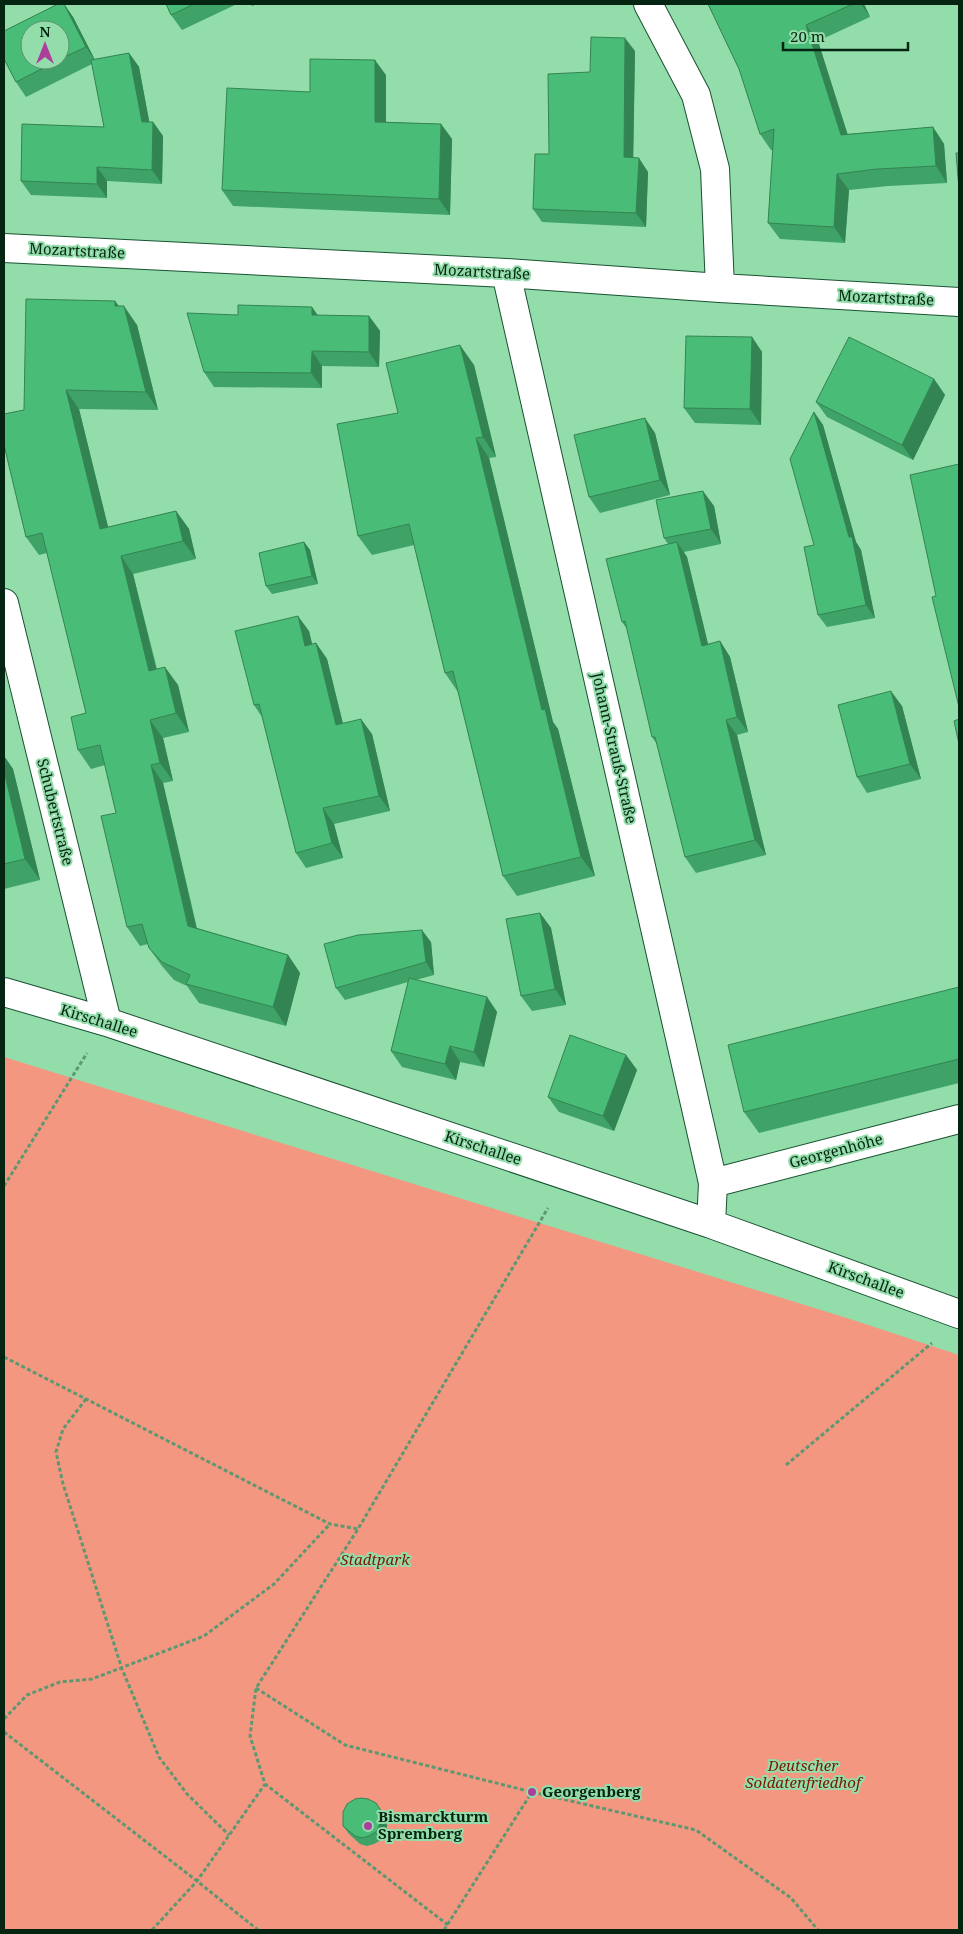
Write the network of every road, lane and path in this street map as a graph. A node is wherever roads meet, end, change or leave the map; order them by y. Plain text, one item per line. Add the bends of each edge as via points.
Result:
1 (648, 4) edge
2 (4, 248) edge
3 (506, 273) junction
4 (720, 288) junction
5 (959, 302) edge
6 (4, 603) edge
7 (4, 992) edge
8 (107, 1022) junction
9 (959, 1119) edge
10 (567, 1176) junction
11 (713, 1183) junction
12 (4, 1186) edge
13 (711, 1224) junction
14 (959, 1314) edge
15 (937, 1339) dead end
16 (4, 1357) edge
17 (86, 1399) junction
18 (786, 1465) dead end
19 (330, 1524) junction
20 (358, 1529) junction
21 (122, 1669) junction
22 (256, 1688) junction
23 (4, 1719) edge
24 (4, 1732) edge
25 (265, 1784) junction
26 (532, 1792) junction
27 (229, 1835) junction
28 (197, 1881) junction
29 (448, 1925) junction
30 (152, 1930) edge
31 (258, 1930) edge
32 (444, 1930) edge
33 (818, 1930) edge

1 - 4 street via 696,95 715,169
2 - 3 street, Mozartstraße
3 - 4 street, Mozartstraße
3 - 11 street, Johann-Strauß-Straße
4 - 5 street, Mozartstraße
6 - 8 street, Schubertstraße
7 - 8 street, Kirschallee
8 - 10 street, Kirschallee
8 - 12 path
9 - 11 street, Georgenhöhe
10 - 13 street, Kirschallee
10 - 20 path
11 - 13 street, Johann-Strauß-Straße
13 - 14 street, Kirschallee
15 - 18 path
16 - 17 path
17 - 19 path
17 - 21 path via 64,1429 56,1452 63,1484
19 - 20 path
19 - 21 path via 274,1584 204,1636
20 - 22 path
21 - 23 path via 92,1680 60,1682 27,1695
21 - 27 path via 159,1757 187,1794
22 - 25 path via 250,1736
22 - 26 path via 345,1745
24 - 28 path
25 - 27 path
25 - 29 path
26 - 29 path
26 - 33 path via 696,1830 791,1898
27 - 28 path
28 - 30 path
28 - 31 path
29 - 32 path

